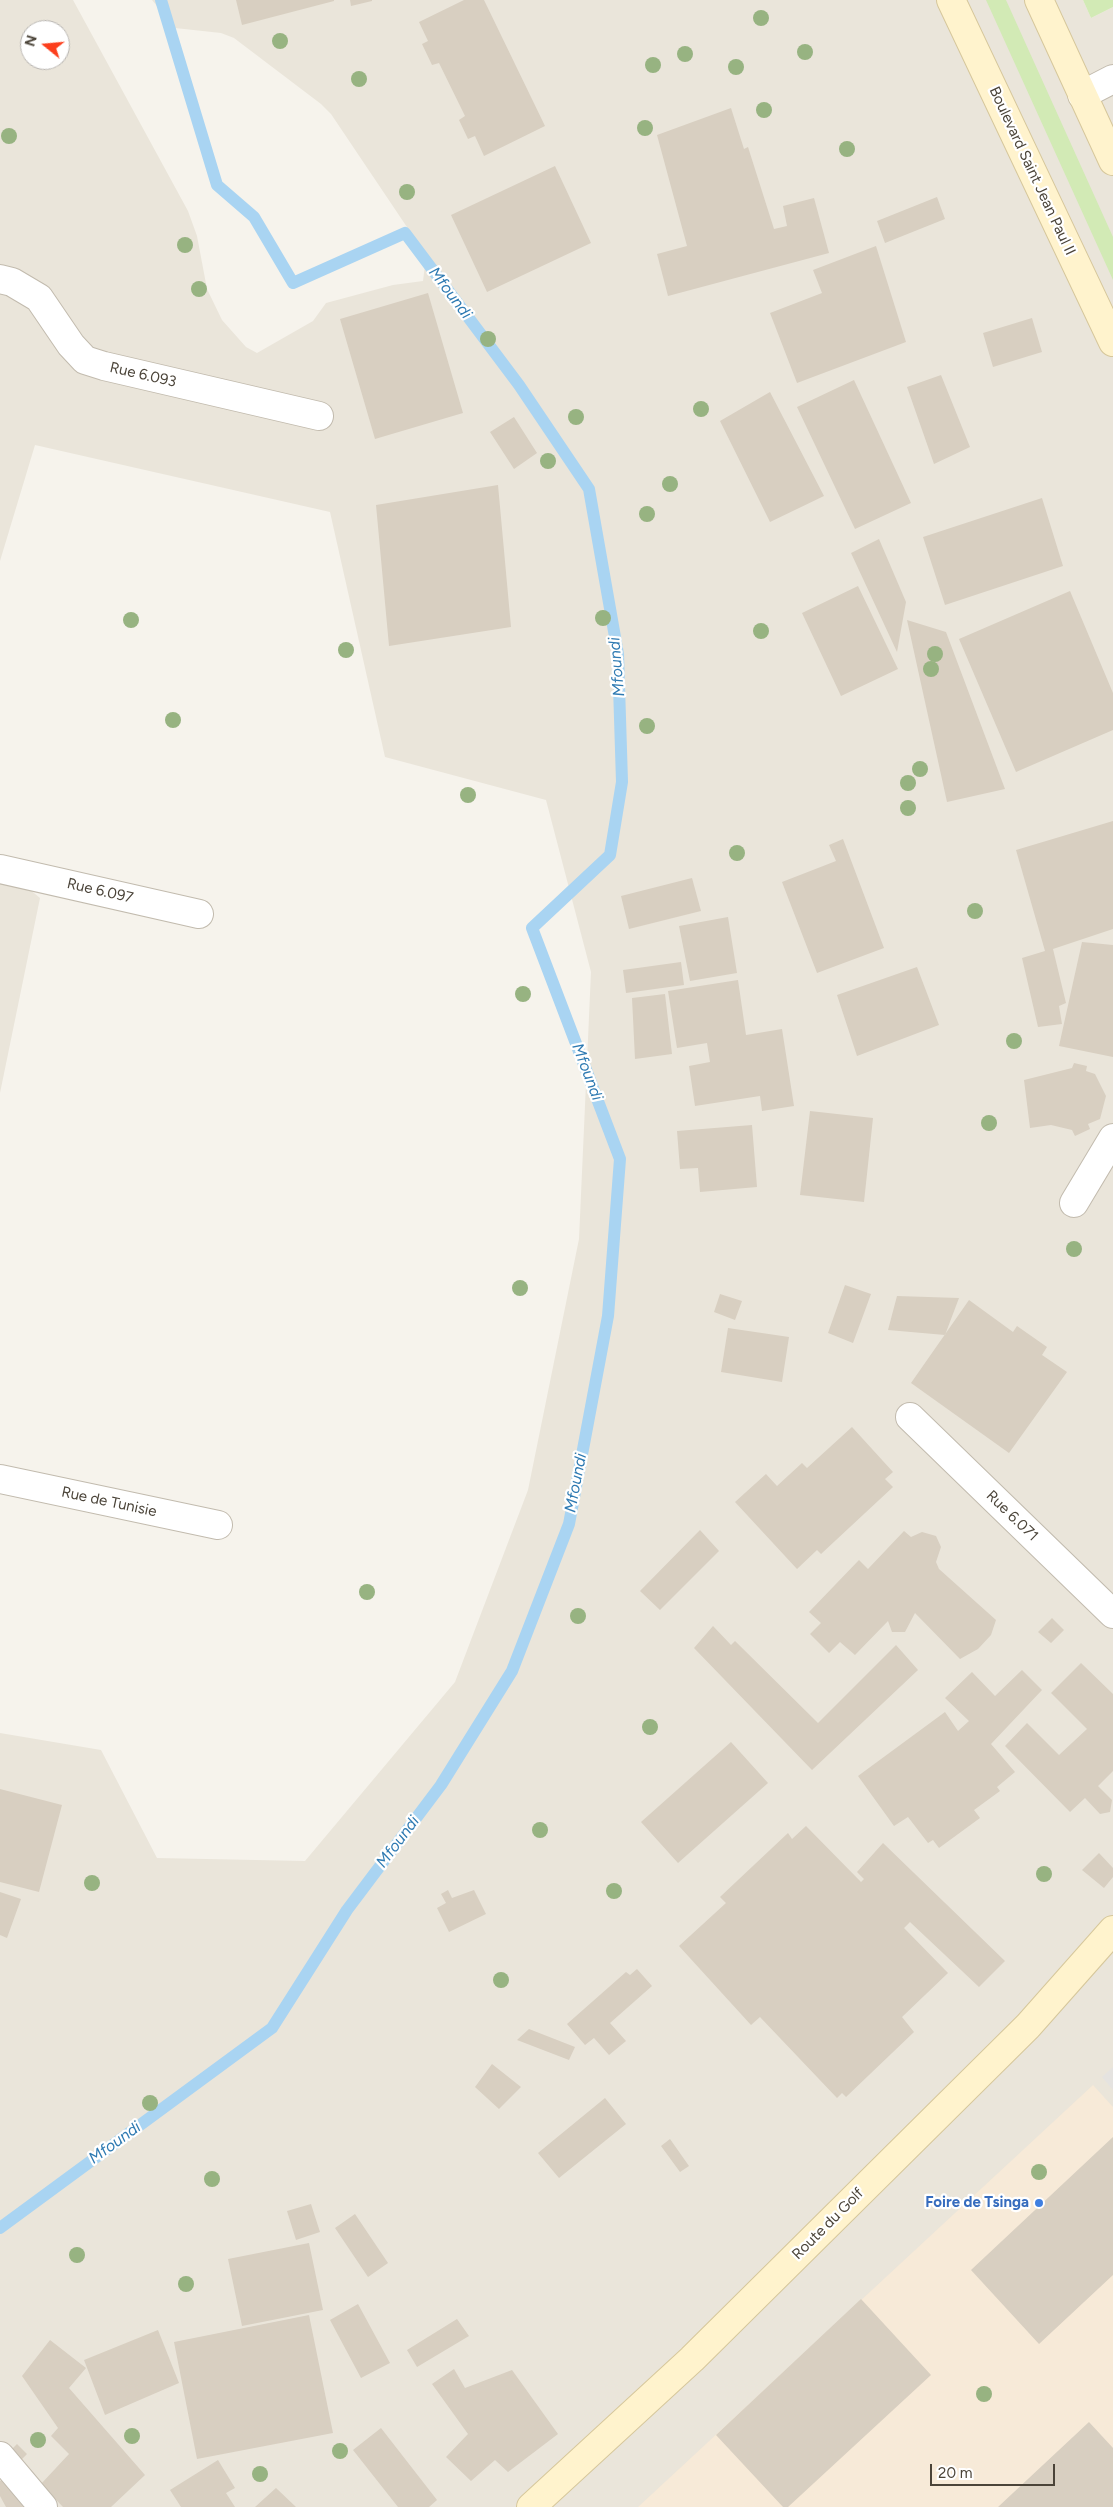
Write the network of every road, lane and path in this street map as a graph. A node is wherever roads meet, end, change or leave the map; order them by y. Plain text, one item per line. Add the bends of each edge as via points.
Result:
1 (951, 0) edge
2 (1039, 0) edge
3 (1113, 79) edge
4 (1082, 95) junction
5 (1113, 162) edge
6 (0, 280) edge
7 (1113, 342) edge
8 (319, 416) dead end
9 (0, 869) edge
10 (199, 914) dead end
11 (1113, 1138) edge
12 (1074, 1203) dead end
13 (910, 1417) dead end
14 (0, 1479) edge
15 (218, 1525) dead end
16 (1113, 1614) edge
17 (1113, 1930) edge
18 (0, 2456) edge
19 (43, 2507) edge
20 (531, 2507) edge

1 - 7 main road, Boulevard Saint Jean Paul II
2 - 4 main road
3 - 4 street
4 - 5 main road
6 - 8 street, Rue 6.093 via 12,282 39,298 85,360
9 - 10 street, Rue 6.097
11 - 12 street
13 - 16 street, Rue 6.071
14 - 15 street, Rue de Tunisie
17 - 20 main road, Route du Golf via 1028,2026 692,2359
18 - 19 street

